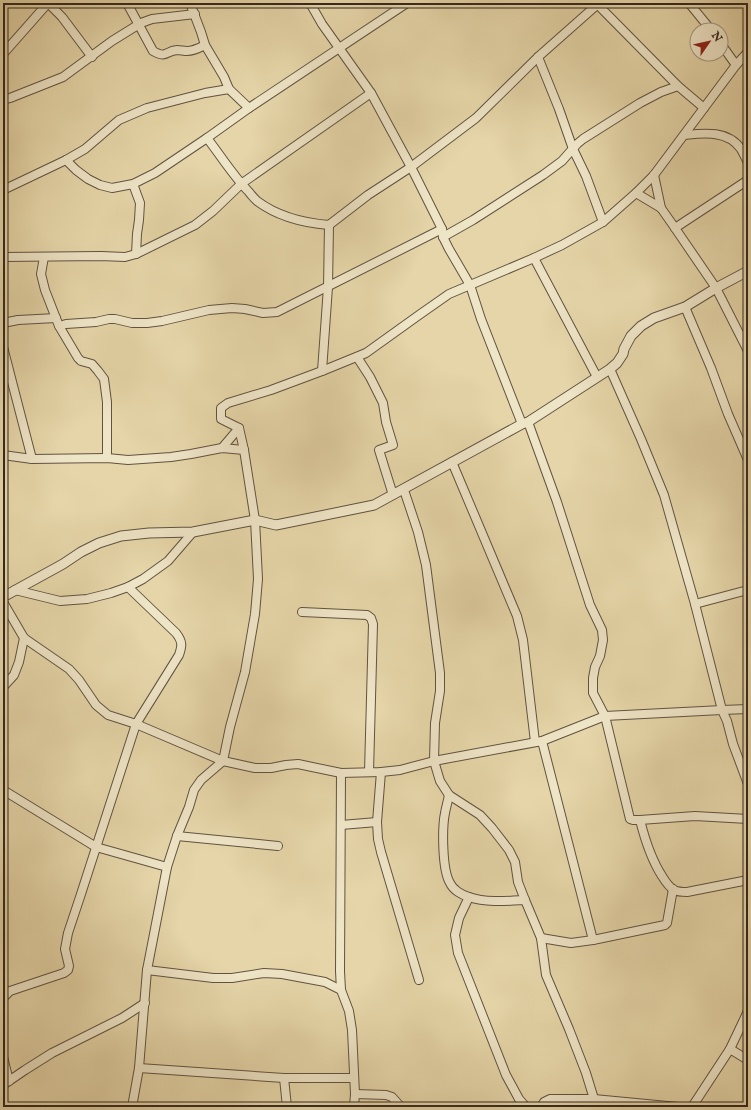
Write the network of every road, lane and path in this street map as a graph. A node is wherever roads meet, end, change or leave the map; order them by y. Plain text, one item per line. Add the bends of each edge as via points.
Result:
1 (48, 3) edge
2 (127, 3) edge
3 (190, 3) edge
4 (310, 3) edge
5 (407, 3) edge
6 (690, 3) edge
7 (597, 4) edge
8 (195, 14) junction
9 (705, 22) edge
10 (138, 24) junction
11 (205, 45) junction
12 (339, 48) junction
13 (748, 52) edge
14 (3, 54) edge
15 (729, 55) edge
16 (92, 56) junction
17 (538, 57) junction
18 (736, 65) junction
19 (678, 86) junction
20 (229, 89) junction
21 (370, 93) junction
22 (3, 100) edge
23 (249, 108) junction
24 (704, 108) junction
25 (684, 135) junction
26 (207, 138) junction
27 (573, 149) junction
28 (66, 160) junction
29 (748, 163) edge
30 (411, 166) junction
31 (654, 175) junction
32 (748, 180) edge
33 (132, 184) junction
34 (241, 184) junction
35 (3, 190) edge
36 (636, 193) junction
37 (661, 208) junction
38 (603, 222) junction
39 (329, 225) junction
40 (675, 228) junction
41 (443, 233) junction
42 (136, 254) junction
43 (3, 257) edge
44 (44, 257) junction
45 (534, 258) junction
46 (748, 271) edge
47 (470, 285) junction
48 (328, 287) junction
49 (716, 288) junction
50 (685, 307) junction
51 (56, 318) junction
52 (3, 323) edge
53 (59, 326) junction
54 (3, 347) edge
55 (748, 351) edge
56 (357, 357) junction
57 (610, 369) junction
58 (322, 371) junction
59 (597, 377) junction
60 (525, 423) junction
61 (239, 428) junction
62 (222, 448) junction
63 (244, 450) junction
64 (3, 455) edge
65 (107, 458) junction
66 (32, 459) junction
67 (748, 460) edge
68 (452, 462) junction
69 (404, 490) junction
70 (393, 496) junction
71 (255, 520) junction
72 (193, 532) junction
73 (128, 587) junction
74 (15, 590) junction
75 (744, 591) dead end
76 (3, 597) edge
77 (3, 602) edge
78 (695, 604) junction
79 (302, 612) dead end
80 (24, 638) junction
81 (3, 687) edge
82 (722, 710) junction
83 (748, 710) edge
84 (605, 716) junction
85 (136, 724) junction
86 (539, 741) junction
87 (223, 761) junction
88 (434, 761) junction
89 (369, 772) junction
90 (381, 772) junction
91 (341, 773) junction
92 (748, 784) edge
93 (3, 790) edge
94 (449, 794) junction
95 (748, 819) edge
96 (640, 820) junction
97 (377, 822) junction
98 (341, 825) junction
99 (177, 836) junction
100 (278, 846) dead end
101 (96, 848) junction
102 (167, 867) junction
103 (748, 880) edge
104 (673, 889) junction
105 (469, 897) junction
106 (525, 900) junction
107 (542, 938) junction
108 (593, 940) junction
109 (147, 970) junction
110 (340, 971) junction
111 (419, 980) dead end
112 (325, 982) junction
113 (342, 990) junction
114 (3, 998) edge
115 (144, 1003) junction
116 (748, 1011) edge
117 (730, 1049) junction
118 (3, 1056) edge
119 (748, 1060) edge
120 (139, 1068) junction
121 (284, 1078) junction
122 (354, 1078) junction
123 (6, 1083) edge
124 (355, 1094) junction
125 (594, 1099) junction
126 (617, 1104) edge
127 (132, 1107) edge
128 (287, 1107) edge
129 (354, 1107) edge
130 (401, 1107) edge
131 (526, 1107) edge
132 (541, 1107) edge
133 (678, 1107) edge
134 (692, 1107) edge

1 - 14 street
1 - 16 street
2 - 10 street
3 - 8 street
4 - 12 street
5 - 12 street
6 - 9 street
7 - 17 street
7 - 19 street
8 - 10 street via 152,19
8 - 11 street
10 - 11 street via 153,51 160,55 178,50 193,51
10 - 16 street
11 - 20 street
12 - 21 street
12 - 23 street
13 - 18 street
15 - 18 street
16 - 22 street via 63,76
17 - 27 street
17 - 30 street via 476,118
18 - 24 street
19 - 24 street
19 - 27 street via 640,103 583,139
20 - 23 street
20 - 28 street via 147,108 119,120 85,149
21 - 30 street
21 - 34 street
23 - 26 street
24 - 25 street
25 - 29 street via 714,133 726,137 740,148
25 - 31 street
26 - 33 street via 154,173
26 - 34 street
27 - 38 street
27 - 41 street via 543,175 473,220
28 - 33 street via 88,179 100,185 112,188
28 - 35 street
30 - 39 street
30 - 41 street
31 - 36 street
31 - 37 street
32 - 40 street
33 - 42 street via 140,203
34 - 39 street via 257,201 279,214
34 - 42 street via 195,225
36 - 37 street
36 - 38 street
37 - 40 street
38 - 45 street
39 - 48 street
40 - 49 street
41 - 47 street via 449,249
41 - 48 street
42 - 44 street via 125,257
43 - 44 street
44 - 51 street via 41,274
45 - 47 street
45 - 59 street
46 - 49 street
47 - 56 street via 449,294
47 - 60 street via 481,319
48 - 53 street via 270,314 232,308 209,310 147,323 109,319
48 - 58 street
49 - 50 street
49 - 55 street
50 - 57 street via 654,318 641,326 631,336 623,354
50 - 67 street
51 - 52 street
51 - 53 street
53 - 65 street via 78,358 92,364 104,379 107,402
54 - 66 street
56 - 58 street
56 - 70 street via 383,403 393,445 380,450
57 - 59 street
57 - 78 street via 664,495
58 - 61 street via 271,390 228,402 221,408 221,419
59 - 60 street
60 - 68 street
60 - 84 street via 558,502 590,605 602,630 600,656 592,678 593,693
61 - 62 street
61 - 63 street
62 - 63 street
62 - 65 street via 191,454 128,460
63 - 71 street
64 - 66 street
65 - 66 street
68 - 69 street
68 - 86 street via 517,616
69 - 70 street
69 - 88 street via 426,565 440,673 440,691 434,722
70 - 71 street via 374,505 276,525
71 - 72 street
71 - 87 street via 258,579 255,614 246,672
72 - 73 street via 168,561
72 - 74 street via 121,536 99,543
73 - 74 street via 87,599 60,601
73 - 85 street via 181,638 182,646
74 - 76 street
75 - 78 street
77 - 80 street
78 - 82 street
79 - 89 street via 367,615 371,618
80 - 81 street via 14,675
80 - 85 street via 69,669 96,705 108,715
82 - 83 street
82 - 84 street
82 - 92 street
84 - 86 street
84 - 96 street via 628,816 630,819
85 - 87 street
85 - 101 street
86 - 88 street
86 - 108 street
87 - 91 street via 255,768 298,764
87 - 99 street via 201,780 194,790
88 - 90 street
88 - 94 street via 443,788
89 - 90 street
89 - 91 street
90 - 97 street
91 - 98 street
93 - 101 street
94 - 105 street via 444,831 446,876 457,892
94 - 106 street via 480,815 509,850 515,862 518,882
95 - 96 street via 695,816
96 - 104 street via 651,857
97 - 98 street
97 - 111 street via 381,852
98 - 110 street
99 - 100 street
99 - 102 street
101 - 102 street
101 - 114 street via 68,933 68,970 10,991
102 - 109 street
103 - 104 street via 687,892
104 - 108 street via 667,923
105 - 106 street via 490,901
105 - 131 street via 459,918 455,936 458,953 506,1075
106 - 107 street
107 - 108 street via 571,943
107 - 125 street via 546,975
109 - 112 street via 213,978 264,973 282,974
109 - 115 street
110 - 112 street
110 - 113 street
112 - 113 street
113 - 122 street via 352,1030
115 - 120 street
115 - 123 street via 122,1018 52,1053
116 - 117 street
117 - 119 street
117 - 134 street
118 - 123 street
120 - 121 street
120 - 127 street
121 - 122 street
121 - 128 street
122 - 124 street
124 - 129 street
124 - 130 street via 386,1095 392,1097
125 - 126 street
125 - 132 street via 550,1099
126 - 133 street

